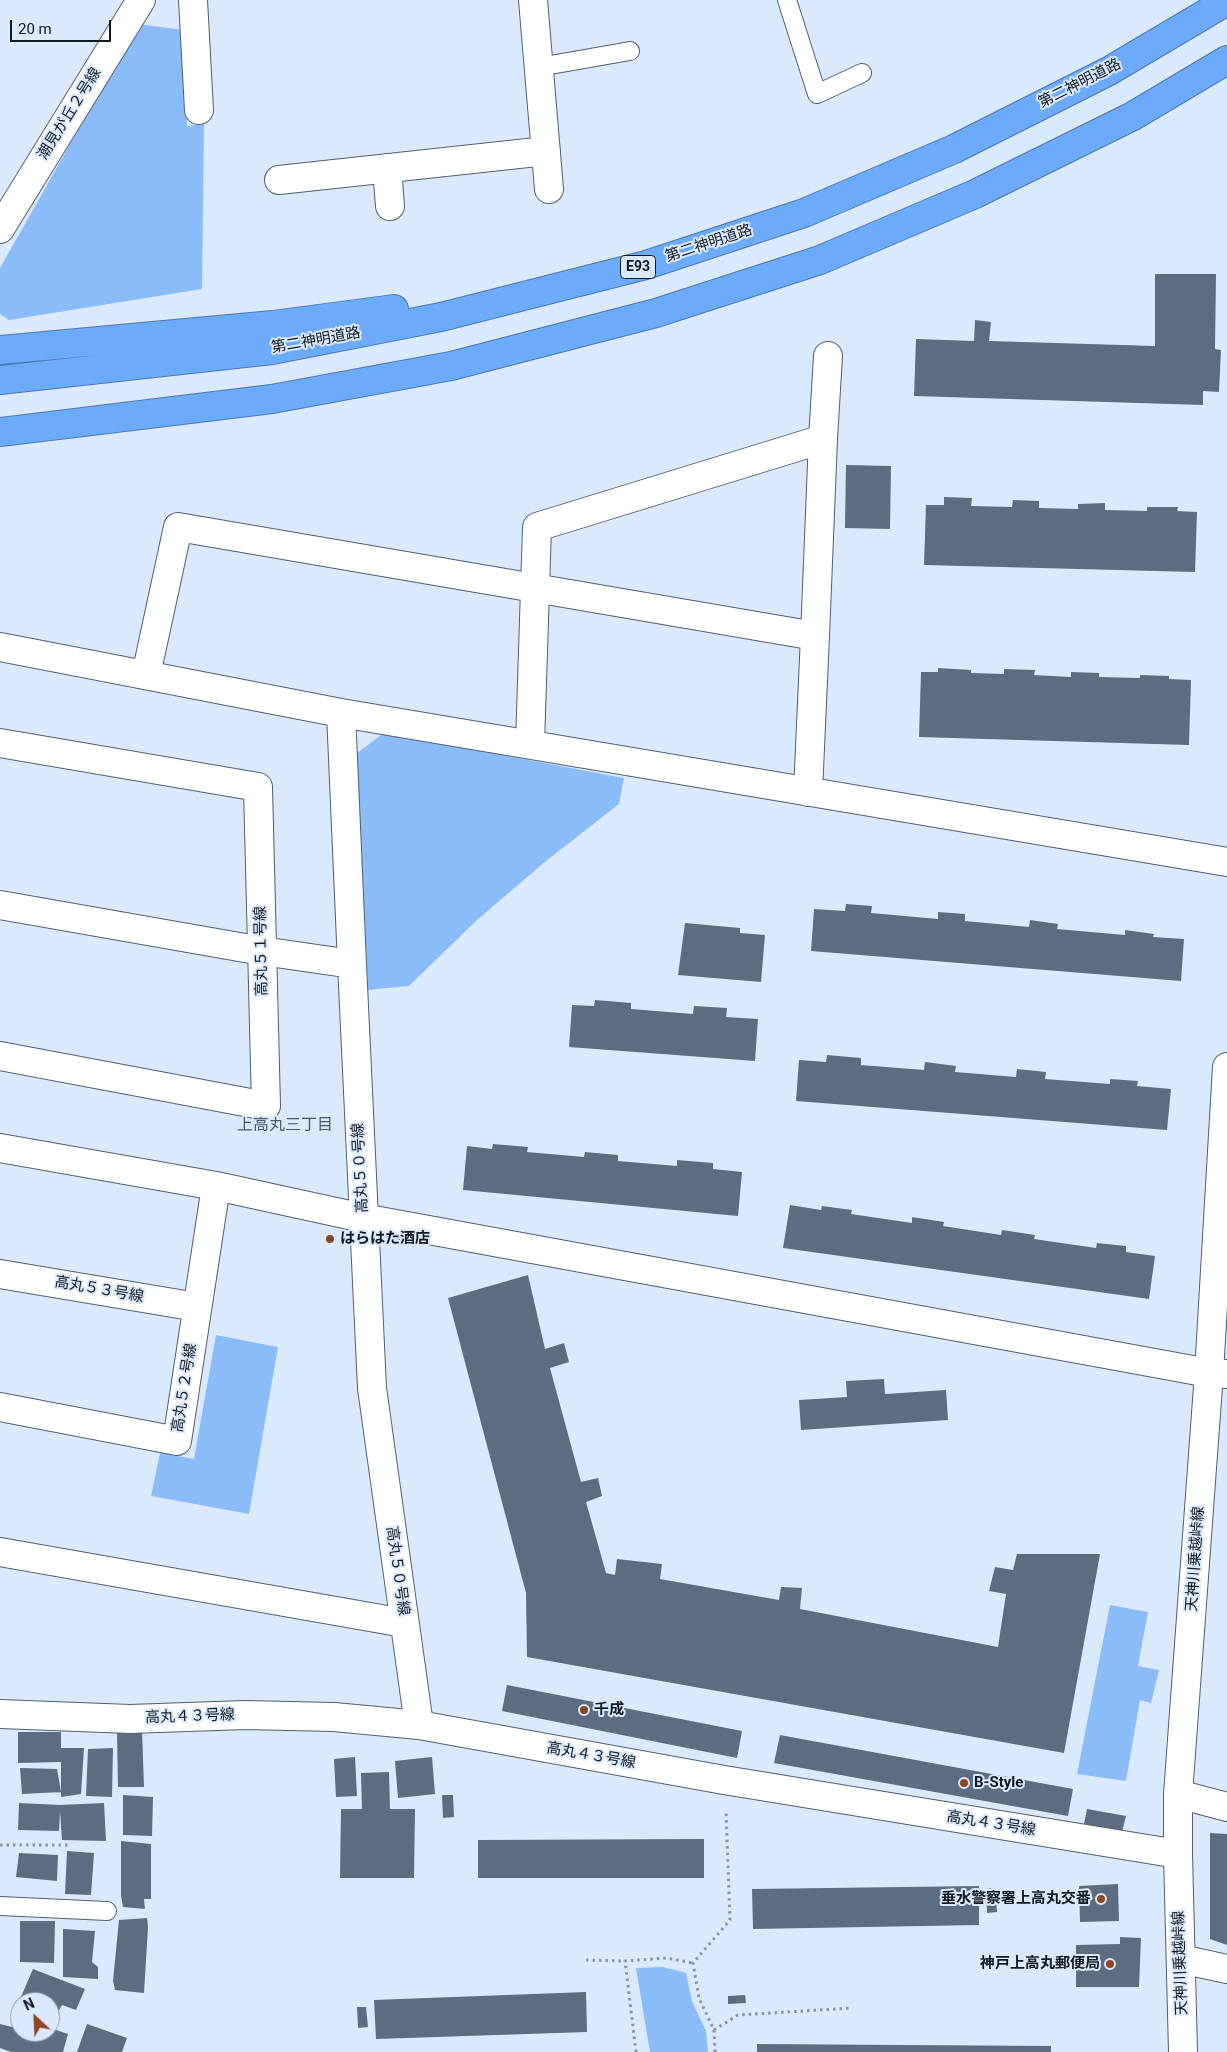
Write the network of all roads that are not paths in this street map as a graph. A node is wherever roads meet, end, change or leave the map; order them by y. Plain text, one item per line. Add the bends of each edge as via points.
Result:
1 (140, 0) edge
2 (193, 0) edge
3 (533, 0) edge
4 (787, 0) edge
5 (1227, 1) edge
6 (630, 51) dead end
7 (1227, 60) edge
8 (539, 67) junction
9 (862, 73) dead end
10 (199, 110) dead end
11 (546, 151) junction
12 (387, 168) junction
13 (279, 180) dead end
14 (549, 189) dead end
15 (390, 206) dead end
16 (0, 229) edge
17 (646, 265) junction
18 (0, 350) edge
19 (828, 356) dead end
20 (0, 380) edge
21 (0, 432) edge
22 (823, 439) junction
23 (535, 588) junction
24 (815, 636) junction
25 (0, 647) edge
26 (146, 676) junction
27 (340, 713) junction
28 (0, 743) edge
29 (530, 744) junction
30 (808, 792) junction
31 (1227, 862) edge
32 (0, 905) edge
33 (262, 951) junction
34 (352, 964) junction
35 (0, 1056) edge
36 (1227, 1067) edge
37 (0, 1148) edge
38 (216, 1186) junction
39 (363, 1218) junction
40 (0, 1274) edge
41 (197, 1307) junction
42 (1218, 1373) edge
43 (0, 1408) edge
44 (0, 1552) edge
45 (404, 1623) junction
46 (0, 1714) edge
47 (419, 1725) junction
48 (1178, 1794) junction
49 (1227, 1807) edge
50 (1178, 1854) junction
51 (0, 1906) edge
52 (107, 1911) dead end
53 (1180, 1958) junction
54 (1227, 1969) edge
55 (1183, 2052) edge

1 - 16 street, 潮見が丘２号線
2 - 10 street
3 - 8 street
4 - 9 lane via 818,94
5 - 17 highway, 第二神明道路 / E93 via 1110,71 954,149 804,213
6 - 8 lane
7 - 21 highway via 1133,116 976,194 820,260 656,313 451,366 281,397
8 - 11 street
11 - 12 street
11 - 14 street
12 - 13 street
12 - 15 street
17 - 18 highway via 456,300 283,324
17 - 20 highway, 第二神明道路 / E93 via 441,317 272,350
19 - 22 street
22 - 23 street via 537,527
22 - 24 street
23 - 24 street
23 - 26 street via 178,527
23 - 29 street
24 - 30 street
25 - 26 street
26 - 27 street
27 - 29 street
27 - 34 street, 高丸５０号線
28 - 33 street, 高丸５１号線 via 258,787
29 - 30 street
30 - 31 street
32 - 33 street
33 - 34 street
33 - 35 street, 高丸５１号線 via 266,1106
34 - 39 street, 高丸５０号線
36 - 42 street, 天神川乗越峠線
37 - 38 street
38 - 39 street
38 - 41 street, 高丸５２号線
39 - 42 street
39 - 45 street, 高丸５０号線 via 372,1388
40 - 41 street, 高丸５３号線
41 - 43 street, 高丸５２号線 via 177,1441
42 - 48 street, 天神川乗越峠線
44 - 45 street
45 - 47 street, 高丸５０号線
46 - 47 street, 高丸４３号線 via 130,1719 245,1715
47 - 50 street, 高丸４３号線 via 724,1780
48 - 49 street
48 - 50 street, 天神川乗越峠線
50 - 53 street, 天神川乗越峠線
51 - 52 lane
53 - 54 street
53 - 55 street, 天神川乗越峠線

